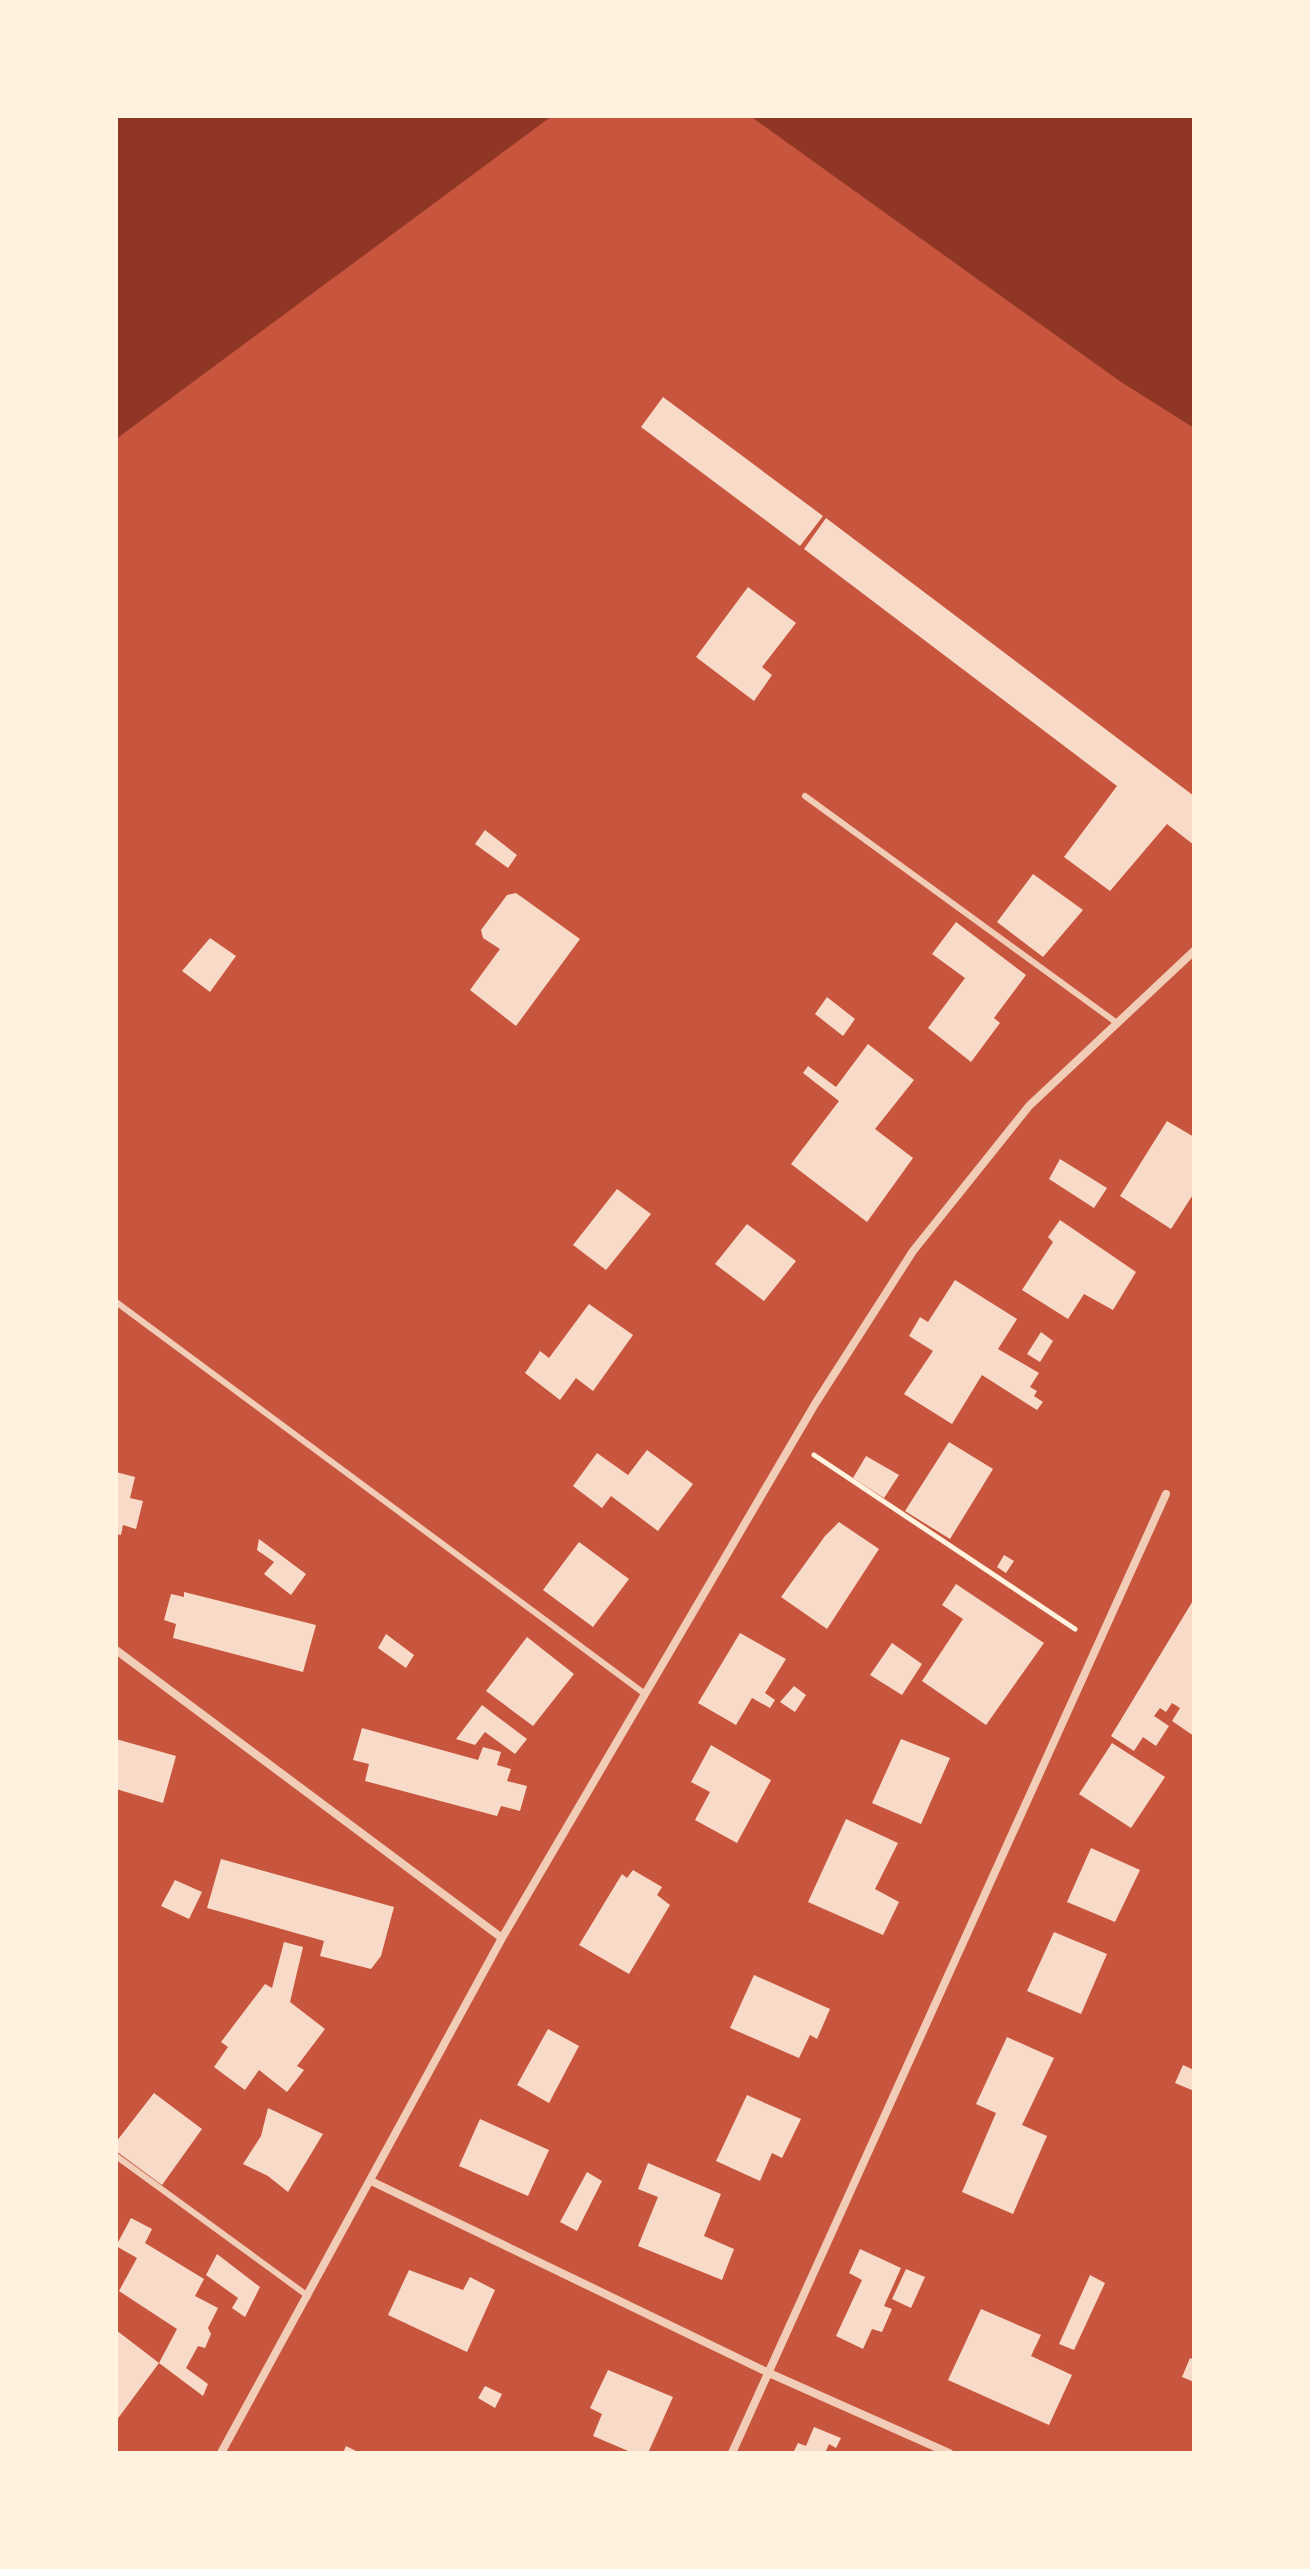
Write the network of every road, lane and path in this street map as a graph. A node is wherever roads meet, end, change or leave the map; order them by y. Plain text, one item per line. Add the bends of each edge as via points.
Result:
1 (805, 796) dead end
2 (1194, 951) edge
3 (1117, 1023) junction
4 (116, 1302) edge
5 (793, 1441) junction
6 (1166, 1494) dead end
7 (1098, 1645) junction
8 (116, 1650) edge
9 (645, 1694) junction
10 (502, 1938) junction
11 (116, 2156) edge
12 (371, 2181) junction
13 (308, 2296) junction
14 (769, 2373) junction
15 (221, 2453) edge
16 (732, 2453) edge
17 (949, 2453) edge

1 - 3 lane
2 - 3 street
3 - 5 street via 1029,1106 913,1251
4 - 9 lane
5 - 7 path
5 - 9 street
6 - 7 street
7 - 14 street
8 - 10 street
9 - 10 street
10 - 12 street
11 - 13 lane
12 - 13 street
12 - 14 street
13 - 15 street
14 - 16 street
14 - 17 street

